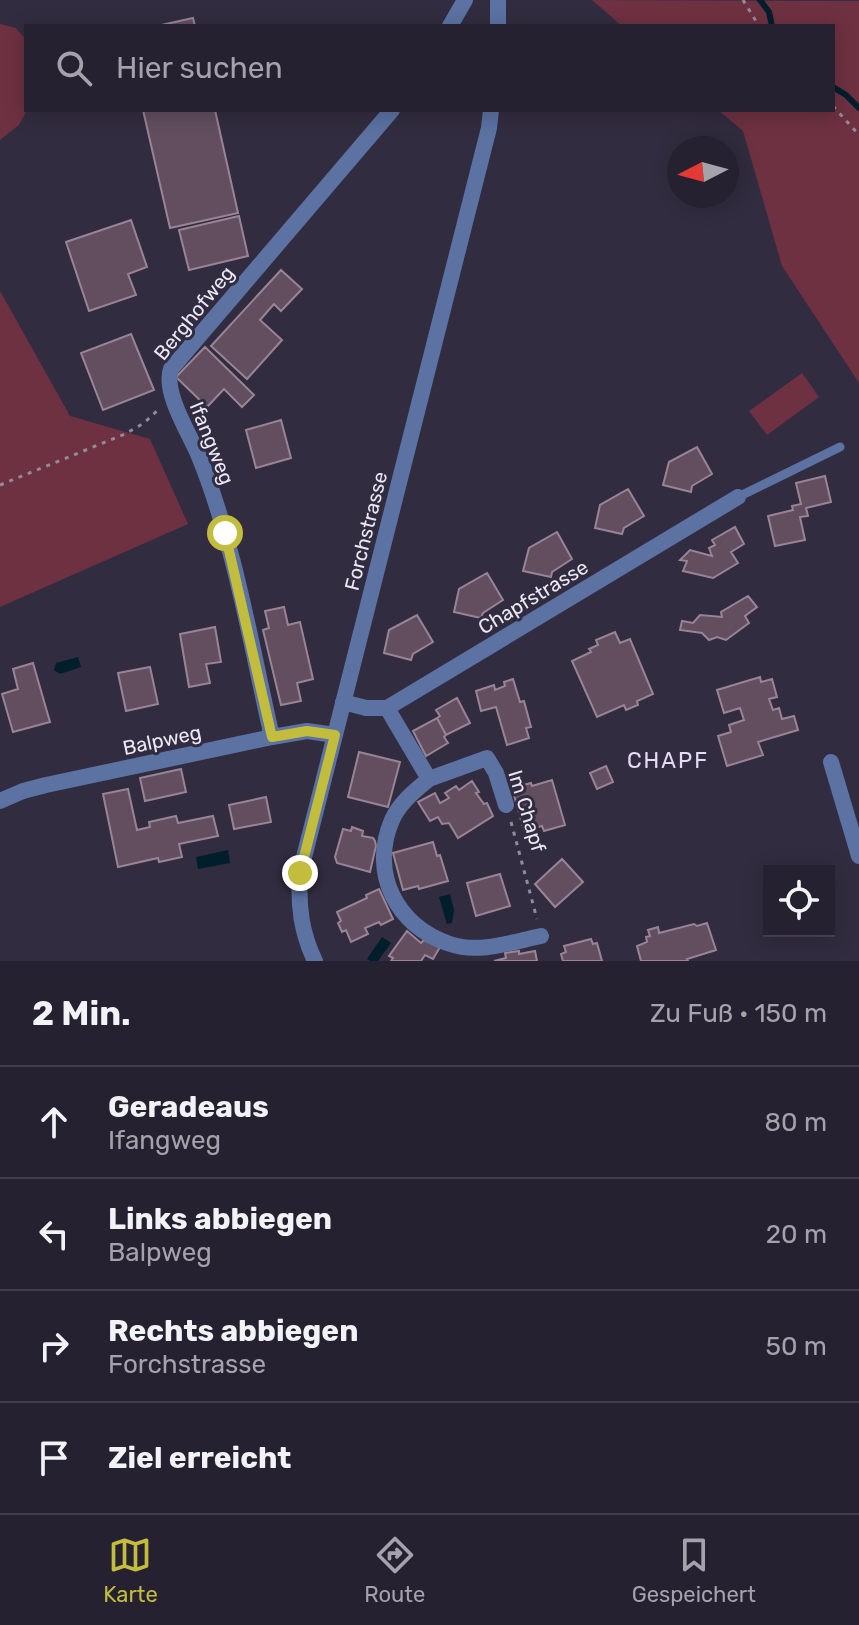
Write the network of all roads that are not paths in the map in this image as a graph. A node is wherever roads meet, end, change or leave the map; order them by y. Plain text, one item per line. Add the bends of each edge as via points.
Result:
1 (465, 0) edge
2 (498, 0) edge
3 (451, 24) edge
4 (498, 24) edge
5 (390, 112) edge
6 (491, 112) edge
7 (172, 397) joint
8 (840, 447) dead end
9 (738, 497) joint
10 (343, 702) junction
11 (387, 708) junction
12 (335, 735) junction
13 (272, 737) junction
14 (831, 762) dead end
15 (429, 779) junction
16 (0, 801) edge
17 (506, 805) road end
18 (859, 856) edge
19 (541, 936) road end
20 (315, 961) edge

1 - 3 street
2 - 4 street
5 - 7 street, Berghofweg via 171,369
6 - 10 street, Forchstrasse
7 - 13 street, Ifangweg via 225,533
8 - 9 lane
9 - 11 street, Chapfstrasse
10 - 11 street
10 - 12 street, Forchstrasse
11 - 15 street
12 - 13 street, Balpweg via 307,731
12 - 20 street, Forchstrasse via 300,873 300,919
13 - 16 street, Balpweg via 46,785
14 - 18 street
15 - 17 street, Im Chapf via 487,758
15 - 19 street, Im Chapf via 408,796 388,835 384,871 397,905 418,929 451,945 478,948

